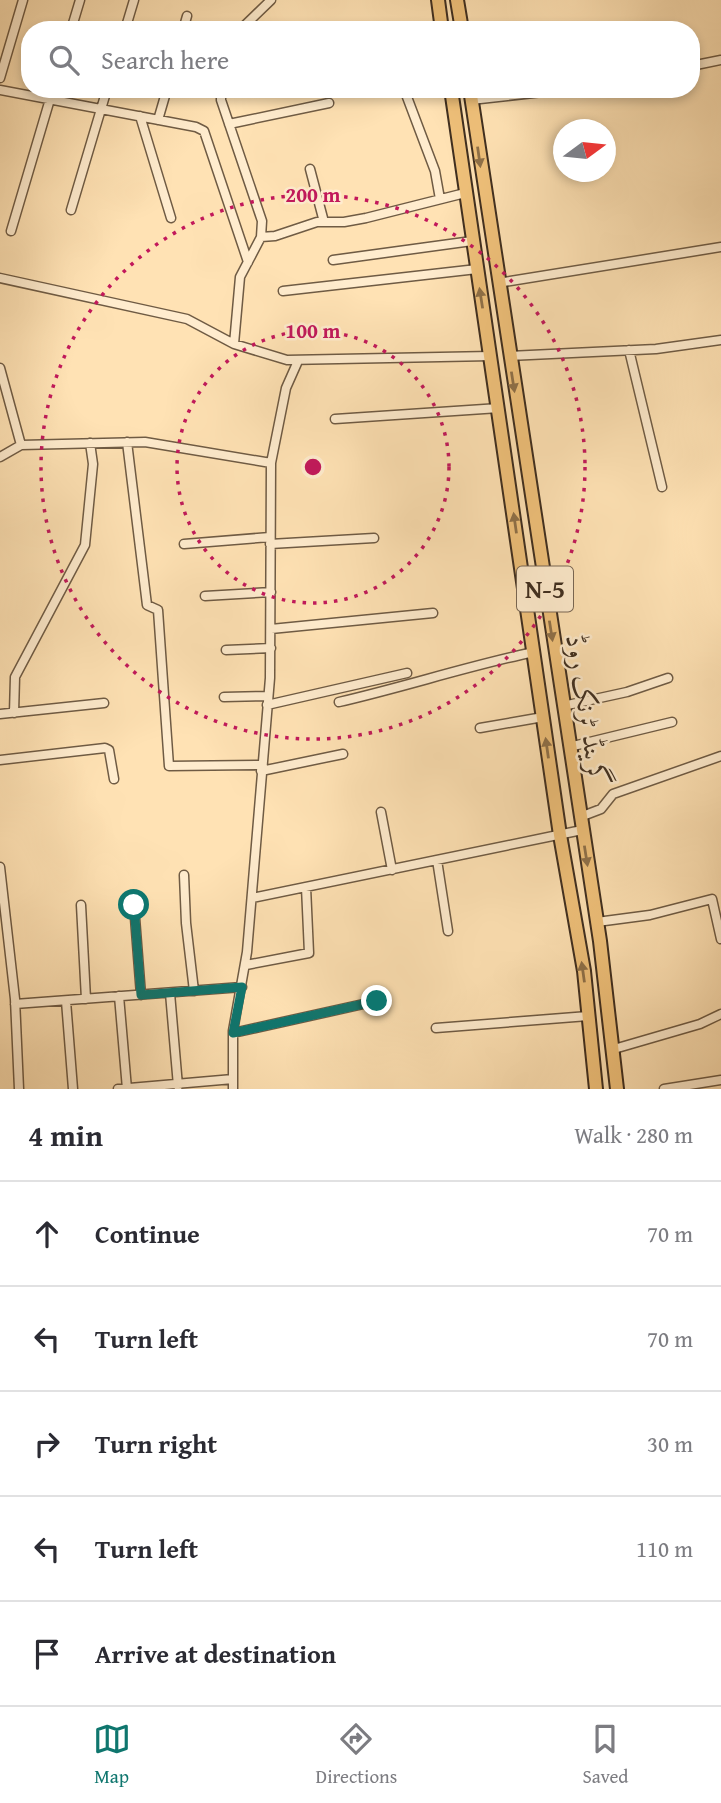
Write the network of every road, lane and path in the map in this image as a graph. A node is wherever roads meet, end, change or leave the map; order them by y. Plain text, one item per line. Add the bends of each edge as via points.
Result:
1 (23, 0) edge
2 (80, 0) edge
3 (134, 0) edge
4 (271, 0) edge
5 (438, 0) edge
6 (457, 0) edge
7 (187, 16) dead end
8 (74, 21) edge
9 (128, 21) edge
10 (186, 21) edge
11 (249, 21) edge
12 (441, 21) edge
13 (460, 21) edge
14 (721, 60) edge
15 (700, 64) edge
16 (0, 78) edge
17 (0, 90) edge
18 (21, 94) edge
19 (44, 98) edge
20 (105, 98) edge
21 (164, 98) edge
22 (220, 98) edge
23 (407, 98) edge
24 (452, 98) edge
25 (470, 98) edge
26 (50, 99) junction
27 (330, 103) dead end
28 (102, 109) junction
29 (140, 116) junction
30 (158, 120) junction
31 (229, 124) junction
32 (310, 169) dead end
33 (465, 193) junction
34 (440, 199) junction
35 (71, 210) dead end
36 (171, 218) dead end
37 (324, 222) junction
38 (11, 231) dead end
39 (261, 237) junction
40 (472, 241) junction
41 (721, 247) edge
42 (333, 260) dead end
43 (248, 262) junction
44 (477, 269) junction
45 (2, 280) edge
46 (498, 283) junction
47 (283, 291) dead end
48 (721, 340) edge
49 (234, 344) junction
50 (629, 350) junction
51 (491, 356) junction
52 (509, 356) junction
53 (298, 361) junction
54 (0, 368) edge
55 (499, 408) junction
56 (335, 419) dead end
57 (127, 442) junction
58 (90, 443) junction
59 (22, 445) junction
60 (0, 457) edge
61 (271, 463) junction
62 (662, 487) dead end
63 (374, 538) dead end
64 (270, 541) junction
65 (184, 544) dead end
66 (271, 592) junction
67 (205, 597) dead end
68 (433, 613) dead end
69 (359, 619) dead end
70 (271, 629) junction
71 (271, 648) junction
72 (226, 650) dead end
73 (534, 652) junction
74 (407, 673) dead end
75 (668, 678) dead end
76 (224, 696) dead end
77 (268, 700) junction
78 (339, 702) dead end
79 (104, 703) dead end
80 (563, 706) junction
81 (14, 713) junction
82 (0, 714) edge
83 (543, 717) junction
84 (672, 722) dead end
85 (480, 728) dead end
86 (569, 747) junction
87 (343, 754) dead end
88 (721, 756) edge
89 (0, 760) edge
90 (261, 768) junction
91 (114, 779) dead end
92 (381, 812) dead end
93 (581, 824) junction
94 (560, 835) junction
95 (437, 860) junction
96 (0, 867) edge
97 (392, 870) junction
98 (184, 875) dead end
99 (306, 887) junction
100 (717, 897) edge
101 (252, 898) junction
102 (81, 905) dead end
103 (134, 905) dead end
104 (597, 922) junction
105 (448, 931) dead end
106 (721, 939) edge
107 (246, 965) junction
108 (242, 987) junction
109 (194, 991) junction
110 (170, 993) junction
111 (141, 995) junction
112 (119, 996) junction
113 (86, 999) junction
114 (66, 1001) junction
115 (377, 1001) dead end
116 (15, 1004) junction
117 (721, 1014) edge
118 (588, 1016) junction
119 (436, 1028) dead end
120 (233, 1033) junction
121 (614, 1049) junction
122 (233, 1079) junction
123 (721, 1080) edge
124 (178, 1086) edge
125 (19, 1089) edge
126 (73, 1089) edge
127 (118, 1089) edge
128 (127, 1089) edge
129 (233, 1089) edge
130 (596, 1089) edge
131 (617, 1089) edge
132 (664, 1089) edge

1 - 16 street
2 - 8 street
3 - 9 street
4 - 11 street
5 - 12 highway
6 - 13 highway
7 - 10 street
14 - 15 street
17 - 18 street
19 - 26 street
20 - 28 street
21 - 30 street
22 - 31 street
23 - 34 street via 435,171
24 - 33 highway, گرینڈ ٹرنک روڈ / N-5
25 -> 46 highway, گرینڈ ٹرنک روڈ / N-5
26 - 28 street
26 - 38 street
27 - 31 street
28 - 29 street
28 - 35 street
29 - 30 street
29 - 36 street
30 - 43 street via 204,131
31 - 39 street via 258,205
32 - 37 street
33 - 34 street
33 - 40 highway, گرینڈ ٹرنک روڈ / N-5
34 - 37 street via 344,222
37 - 39 street
39 - 43 street
40 - 42 street
40 - 44 highway, گرینڈ ٹرنک روڈ / N-5
41 - 46 street
43 - 49 street via 240,276
44 - 47 street
51 -> 44 highway, گرینڈ ٹرنک روڈ / N-5
45 - 49 street via 187,319
46 - 52 highway, گرینڈ ٹرنک روڈ / N-5
48 - 50 street
49 - 53 street
50 - 52 street
50 - 62 street
51 - 53 street
51 - 55 highway, گرینڈ ٹرنک روڈ / N-5
52 -> 80 highway, گرینڈ ٹرنک روڈ / N-5
53 - 61 street via 286,388
54 - 59 street
55 - 56 street
73 -> 55 highway, گرینڈ ٹرنک روڈ / N-5
57 - 58 street
57 - 61 street via 194,447
57 - 90 street via 147,606 158,610 169,766
58 - 59 street
58 - 81 street via 93,464 85,545 15,677
59 - 60 street
61 - 64 street
63 - 64 street
64 - 65 street
64 - 66 street
66 - 67 street
66 - 70 street
68 - 70 street
69 - 70 street
70 - 71 street
71 - 72 street
71 - 77 street
73 - 78 street
73 - 83 highway, گرینڈ ٹرنک روڈ / N-5
74 - 77 street
75 - 80 street
76 - 77 street
77 - 90 street
79 - 81 street
80 - 86 highway, گرینڈ ٹرنک روڈ / N-5
81 - 82 street
83 - 85 street
94 -> 83 highway, گرینڈ ٹرنک روڈ / N-5
84 - 86 street
86 - 93 highway, گرینڈ ٹرنک روڈ / N-5
87 - 90 street
88 - 93 street via 612,794
89 - 91 street via 105,748
90 - 101 street
92 - 97 street
93 - 94 street
93 -> 104 highway, گرینڈ ٹرنک روڈ / N-5
94 - 95 street
118 -> 94 highway, گرینڈ ٹرنک روڈ / N-5
95 - 97 street
95 - 105 street
96 - 116 street
97 - 99 street
98 - 109 street
99 - 101 street
99 - 107 street via 309,953
100 - 104 street via 650,915
100 - 106 street
101 - 107 street
102 - 113 street
103 - 111 street
104 - 121 highway, گرینڈ ٹرنک روڈ / N-5
107 - 108 street
108 - 109 street
108 - 120 street
109 - 110 street
110 - 111 street
110 - 124 street
111 - 112 street
112 - 113 street
112 - 128 street
113 - 114 street
114 - 116 street
114 - 126 street
115 - 120 street
116 - 125 street
117 - 121 street
118 - 119 street
118 - 130 highway, گرینڈ ٹرنک روڈ / N-5
120 - 122 street
121 - 131 highway, گرینڈ ٹرنک روڈ / N-5
122 - 124 street
122 - 129 street
123 - 132 street
124 - 128 street
127 - 128 street

